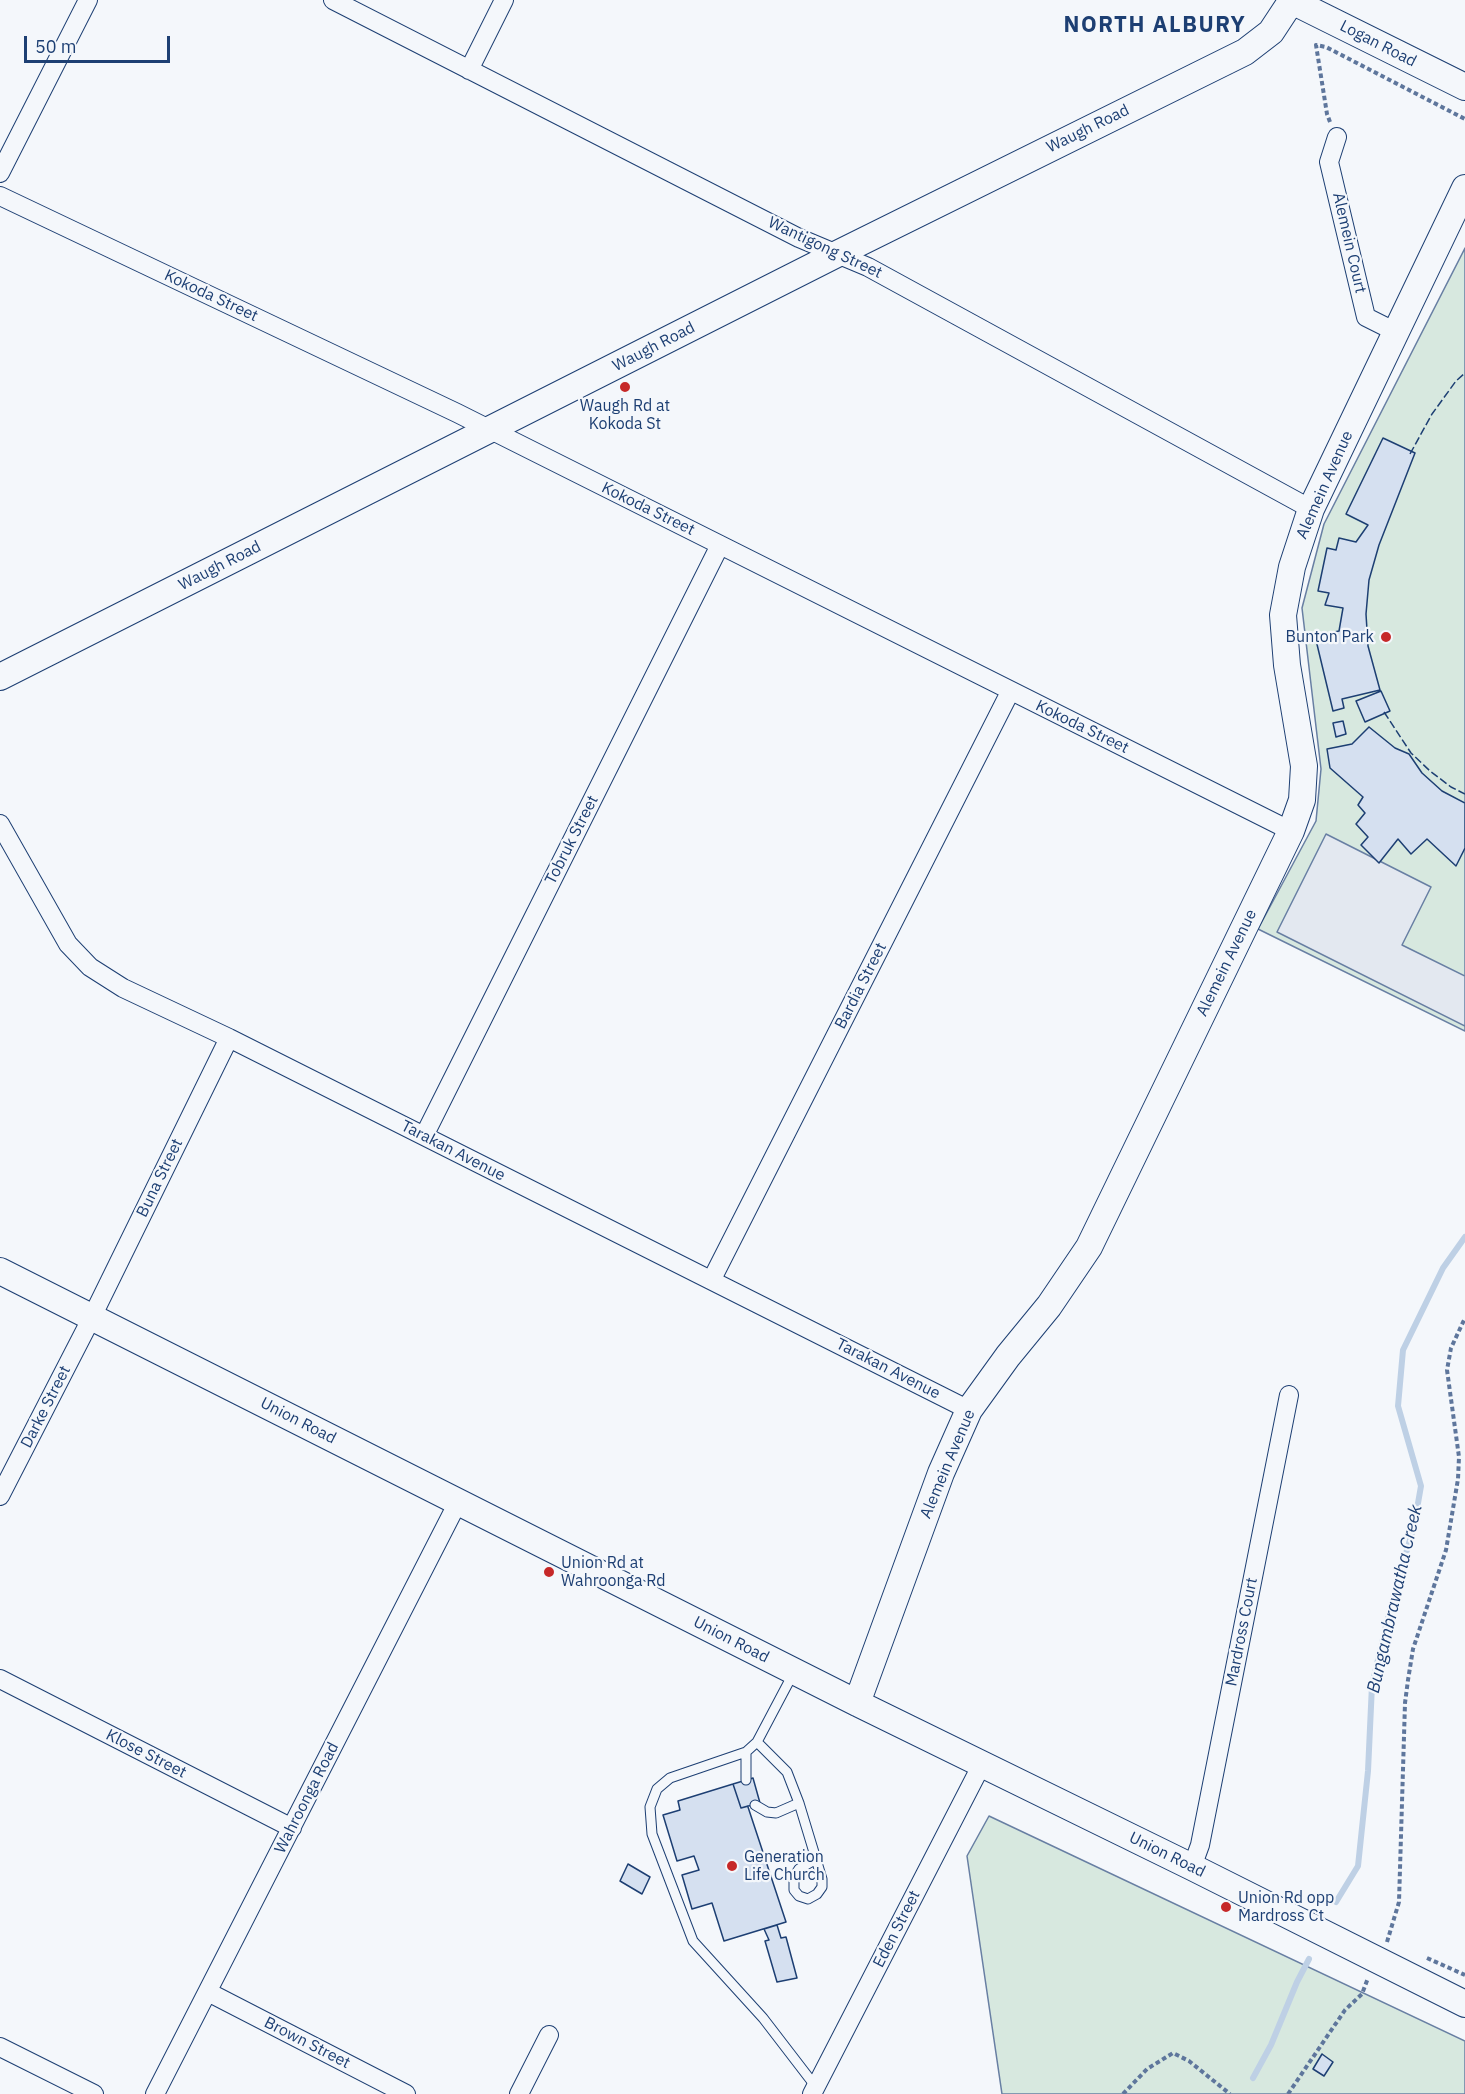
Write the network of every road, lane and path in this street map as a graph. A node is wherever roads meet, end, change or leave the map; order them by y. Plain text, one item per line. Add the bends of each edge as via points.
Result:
1 (88, 0) edge
2 (333, 0) edge
3 (504, 0) edge
4 (1292, 0) edge
5 (469, 70) junction
6 (1465, 87) edge
7 (1465, 119) edge
8 (1337, 137) joint
9 (0, 173) edge
10 (1465, 188) edge
11 (0, 196) edge
12 (837, 254) junction
13 (1396, 332) junction
14 (489, 430) junction
15 (1311, 509) junction
16 (720, 545) junction
17 (0, 677) edge
18 (1010, 692) junction
19 (0, 824) edge
20 (1292, 831) junction
21 (229, 1038) junction
22 (424, 1136) junction
23 (0, 1272) edge
24 (712, 1280) junction
25 (92, 1317) junction
26 (1465, 1317) edge
27 (1289, 1395) dead end
28 (969, 1410) junction
29 (1459, 1457) junction
30 (1465, 1460) edge
31 (0, 1496) edge
32 (458, 1502) junction
33 (794, 1671) junction
34 (0, 1679) edge
35 (857, 1703) junction
36 (758, 1742) junction
37 (747, 1752) junction
38 (982, 1764) junction
39 (746, 1780) dead end
40 (798, 1803) junction
41 (755, 1805) dead end
42 (292, 1828) junction
43 (816, 1859) dead end
44 (1192, 1867) junction
45 (1398, 1943) dead end
46 (1426, 1957) dead end
47 (1465, 1975) edge
48 (1368, 1979) dead end
49 (208, 1992) junction
50 (1465, 2004) edge
51 (549, 2035) dead end
52 (0, 2047) edge
53 (814, 2091) edge
54 (94, 2094) edge
55 (155, 2094) edge
56 (406, 2094) edge
57 (519, 2094) edge
58 (1124, 2094) edge
59 (1230, 2094) edge
60 (1288, 2094) edge

1 - 9 street
2 - 5 street, Wantigong Street
3 - 5 street
4 - 6 main road, Logan Road
4 - 12 main road, Waugh Road via 1271,32 1245,52
5 - 12 street, Wantigong Street
7 - 8 path via 1326,46 1316,45 1327,114
8 - 13 street, Alemein Court via 1329,162 1366,317
10 - 13 main road, Alemein Avenue
11 - 14 street, Kokoda Street
12 - 14 main road, Waugh Road
12 - 15 street, Wantigong Street via 868,267
13 - 15 main road, Alemein Avenue
14 - 16 street, Kokoda Street
14 - 17 main road, Waugh Road
15 - 20 main road, Alemein Avenue via 1292,567 1283,615 1304,766 1302,800
16 - 18 street, Kokoda Street
16 - 22 street, Tobruk Street
18 - 20 street, Kokoda Street
18 - 24 street, Bardia Street
19 - 21 street, Tarakan Avenue via 68,944 90,967 123,988
20 - 28 main road, Alemein Avenue via 1089,1247
21 - 22 street, Tarakan Avenue
21 - 25 street, Buna Street
22 - 24 street, Tarakan Avenue
23 - 25 main road, Union Road
24 - 28 street, Tarakan Avenue
25 - 31 street, Darke Street
25 - 32 main road, Union Road
26 - 29 path via 1451,1348 1447,1370
27 - 44 street, Mardross Court via 1200,1845
28 - 35 main road, Alemein Avenue via 941,1473
29 - 30 path
29 - 45 path via 1446,1550 1413,1649 1406,1691 1399,1902 1389,1938
32 - 33 main road, Union Road
32 - 42 street, Wahroonga Road
33 - 35 main road, Union Road
33 - 36 lane
34 - 42 street, Klose Street
35 - 38 main road, Union Road
36 - 37 lane
36 - 40 lane via 787,1772
37 - 39 lane
37 - 53 lane via 670,1778 657,1789 650,1808 652,1834 693,1941 763,2018
38 - 44 main road, Union Road
38 - 53 street, Eden Street
40 - 41 lane via 776,1813
40 - 43 lane
42 - 49 street, Wahroonga Road
44 - 50 main road, Union Road
46 - 47 path
48 - 60 path via 1362,1994 1345,2010
49 - 55 street, Wahroonga Road
49 - 56 street, Brown Street
51 - 57 street
52 - 54 street
58 - 59 path via 1147,2069 1173,2054 1189,2061

